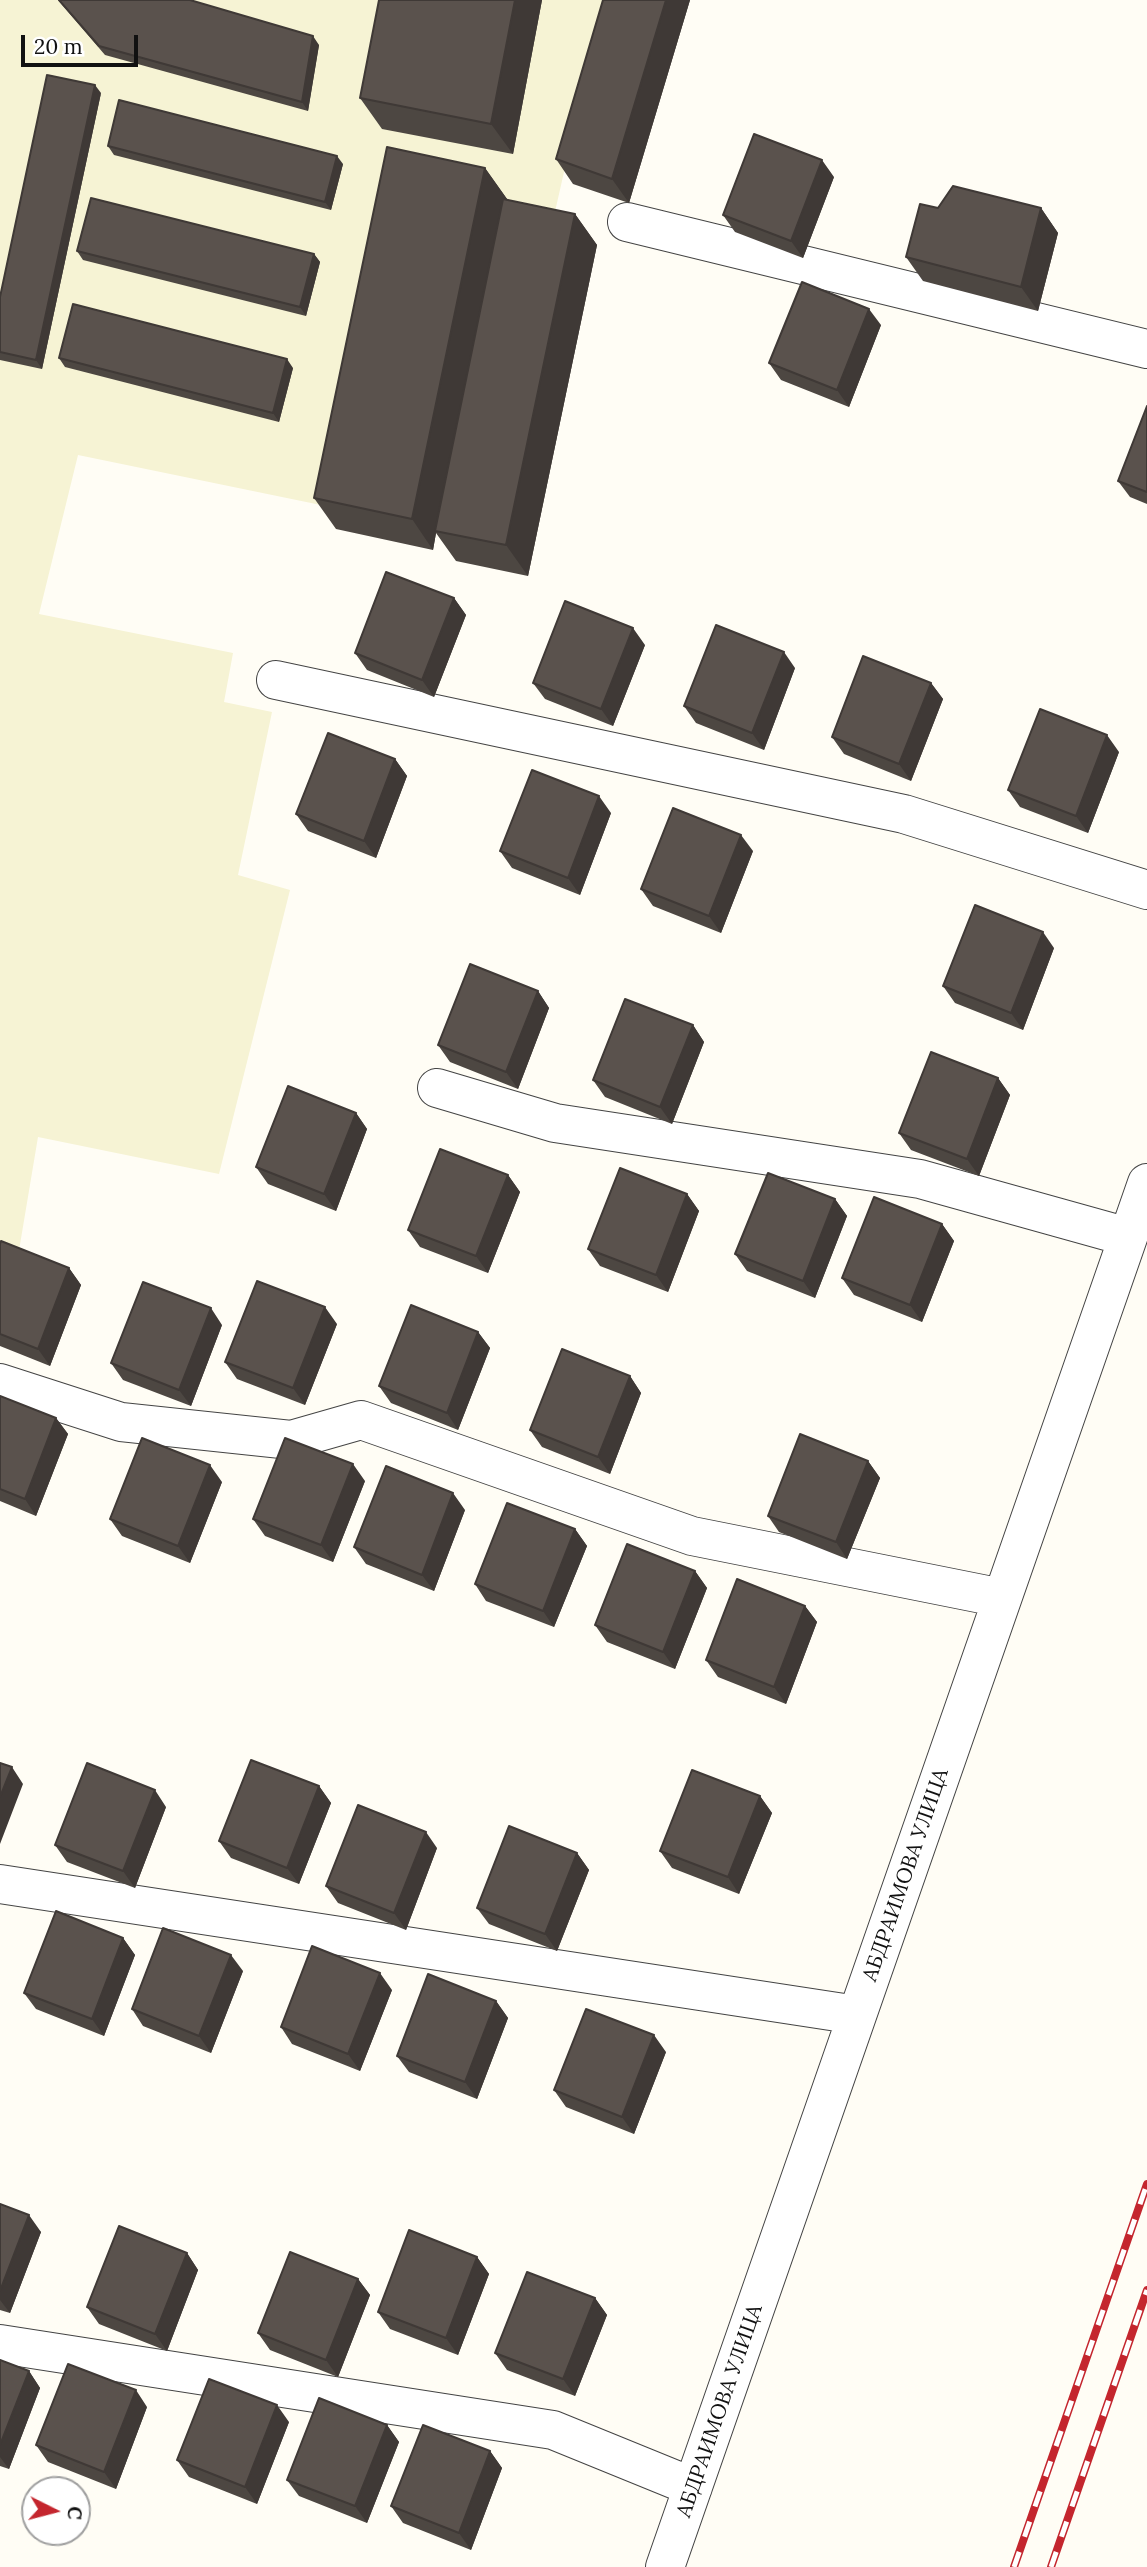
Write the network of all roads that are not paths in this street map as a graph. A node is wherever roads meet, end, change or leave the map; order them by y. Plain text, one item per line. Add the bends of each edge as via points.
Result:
1 (627, 222) dead end
2 (1147, 349) edge
3 (276, 680) dead end
4 (1147, 890) edge
5 (437, 1088) dead end
6 (1147, 1183) edge
7 (1128, 1237) junction
8 (0, 1383) edge
9 (1002, 1598) junction
10 (0, 1884) edge
11 (857, 2015) junction
12 (0, 2344) edge
13 (694, 2487) junction
14 (665, 2567) edge

1 - 2 street
3 - 4 street via 904,814
5 - 7 street via 555,1123 920,1179
6 - 7 street, АБДРАИМОВА УЛИЦА
7 - 9 street, АБДРАИМОВА УЛИЦА
8 - 9 street via 121,1422 291,1440 361,1420 692,1536
9 - 11 street, АБДРАИМОВА УЛИЦА
10 - 11 street
11 - 13 street, АБДРАИМОВА УЛИЦА
12 - 13 street via 553,2430
13 - 14 street, АБДРАИМОВА УЛИЦА

